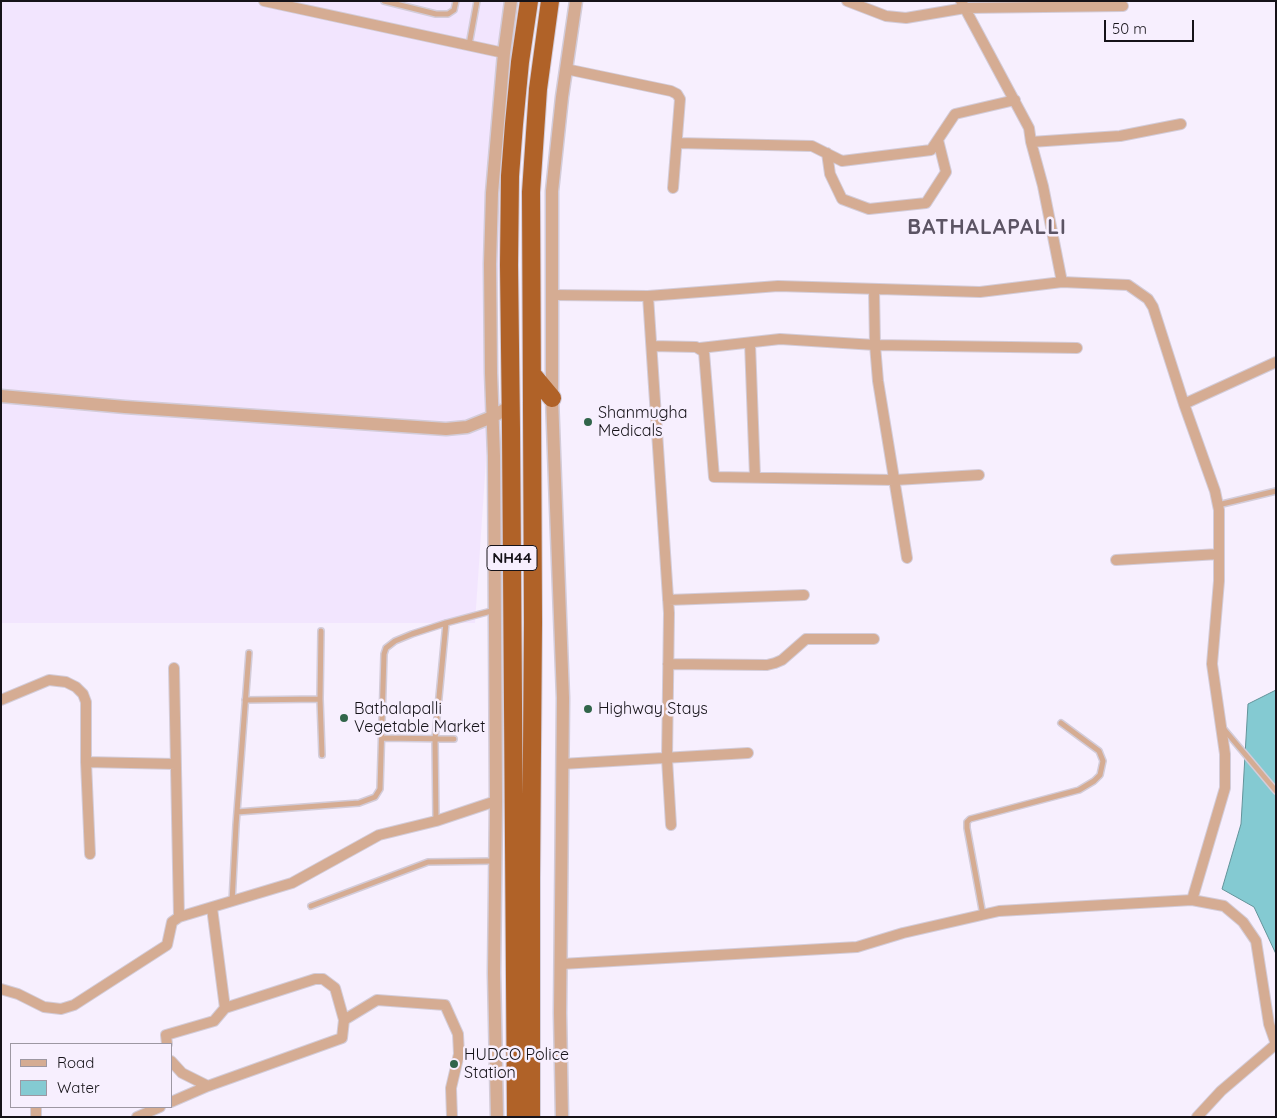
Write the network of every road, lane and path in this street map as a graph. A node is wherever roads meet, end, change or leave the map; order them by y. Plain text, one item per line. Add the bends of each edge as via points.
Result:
1 (264, 1) edge
2 (384, 1) edge
3 (456, 1) edge
4 (478, 1) edge
5 (511, 1) edge
6 (529, 1) edge
7 (550, 1) edge
8 (576, 1) edge
9 (847, 1) edge
10 (963, 5) edge
11 (1124, 6) dead end
12 (469, 45) junction
13 (504, 53) junction
14 (566, 69) junction
15 (1015, 100) junction
16 (1181, 124) dead end
17 (938, 140) junction
18 (1031, 142) junction
19 (678, 144) junction
20 (827, 153) junction
21 (674, 188) dead end
22 (1062, 282) junction
23 (874, 289) junction
24 (552, 295) junction
25 (648, 296) junction
26 (750, 343) junction
27 (875, 345) junction
28 (652, 346) junction
29 (700, 348) junction
30 (1077, 348) dead end
31 (1276, 362) edge
32 (532, 374) junction
33 (1, 396) edge
34 (552, 398) junction
35 (1184, 404) junction
36 (511, 406) junction
37 (492, 417) junction
38 (979, 475) dead end
39 (755, 478) junction
40 (895, 480) junction
41 (1276, 491) edge
42 (1218, 505) junction
43 (1219, 554) junction
44 (908, 558) dead end
45 (1116, 560) dead end
46 (804, 596) dead end
47 (668, 600) junction
48 (495, 610) junction
49 (446, 623) junction
50 (321, 631) dead end
51 (874, 639) dead end
52 (249, 653) dead end
53 (668, 664) junction
54 (174, 668) dead end
55 (320, 698) junction
56 (1, 700) edge
57 (245, 700) junction
58 (1061, 723) dead end
59 (1221, 726) junction
60 (382, 738) junction
61 (434, 739) junction
62 (454, 739) dead end
63 (748, 753) dead end
64 (322, 755) dead end
65 (667, 759) junction
66 (86, 762) junction
67 (176, 764) junction
68 (562, 764) junction
69 (1276, 791) edge
70 (496, 801) junction
71 (237, 812) junction
72 (436, 822) junction
73 (671, 825) dead end
74 (90, 854) dead end
75 (496, 861) junction
76 (1192, 900) junction
77 (232, 902) junction
78 (310, 906) dead end
79 (212, 908) junction
80 (983, 915) junction
81 (179, 917) junction
82 (561, 964) junction
83 (1, 989) edge
84 (225, 1008) junction
85 (344, 1020) junction
86 (167, 1043) edge
87 (1276, 1044) edge
88 (172, 1062) edge
89 (208, 1086) junction
90 (172, 1102) edge
91 (158, 1108) edge
92 (137, 1117) edge
93 (452, 1117) edge
94 (498, 1117) edge
95 (516, 1117) edge
96 (531, 1117) edge
97 (562, 1117) edge
98 (1198, 1117) edge

1 - 12 street
2 - 3 lane via 448,14 454,10
4 - 12 lane
5 - 13 street
6 - 36 highway, NH44 via 510,176
7 - 32 highway, NH44 via 538,89 532,192
8 - 14 street
9 - 10 street via 886,16 906,18
10 - 11 street
10 - 15 street
12 - 13 street
13 - 37 street via 492,193
14 - 19 street via 674,92 680,100
14 - 24 street via 552,191
15 - 17 street via 955,114
15 - 18 street via 1029,128
16 - 18 street via 1120,136
17 - 20 street via 931,150 842,161
17 - 20 street via 946,172 926,203 869,209 842,199 830,174
18 - 22 street
19 - 20 street via 812,146
19 - 21 street
22 - 23 street via 980,292
22 - 35 street via 1128,285 1148,299
23 - 25 street via 778,286
23 - 27 street
24 - 25 street
24 - 34 street
25 - 28 street
26 - 27 street via 780,339
26 - 29 street
26 - 39 street
27 - 30 street
27 - 40 street
28 - 29 street
28 - 47 street
29 - 39 street via 704,352 714,477
31 - 35 street
32 - 34 highway
32 - 96 highway, NH44
33 - 37 street via 446,430 467,427
34 - 68 street via 563,698
35 - 42 street
36 - 37 street
36 - 95 highway, NH44
37 - 48 street
38 - 40 street
39 - 40 street
40 - 44 street
41 - 42 lane
42 - 43 street
43 - 45 street
43 - 59 street via 1212,664
46 - 47 street
47 - 53 street
48 - 49 lane
48 - 70 street
49 - 60 lane via 395,641 386,648
49 - 61 lane
50 - 55 lane
51 - 53 street via 806,639 782,660 767,665
52 - 57 lane
53 - 65 street
54 - 67 street
55 - 57 lane
55 - 64 lane
56 - 66 street via 49,680 59,680 76,687 86,702
57 - 71 lane
58 - 80 lane via 1103,757 1100,776 1079,790 970,819 967,828
59 - 69 lane
59 - 76 street via 1225,788
60 - 61 lane
60 - 71 lane via 380,789 368,801
61 - 62 lane
61 - 72 lane
63 - 65 street
65 - 68 street
65 - 73 street
66 - 67 street
66 - 74 street
67 - 81 street
68 - 82 street
70 - 72 street
70 - 75 street
71 - 77 lane
72 - 77 street via 379,834 292,883
75 - 78 lane via 428,862
75 - 94 street via 494,973
76 - 80 street
76 - 87 street via 1224,906 1243,922 1256,941 1269,1024
77 - 79 street
79 - 81 street
79 - 84 street
80 - 82 street via 857,947
81 - 83 street via 172,922 167,945 74,1006 44,1007
82 - 97 street
84 - 85 street via 315,979 323,980 334,988
84 - 86 street via 214,1020 166,1035
85 - 89 street via 342,1038
85 - 93 street via 377,1000 445,1005 458,1034 458,1054 451,1088
87 - 98 street via 1221,1091
88 - 89 street via 182,1073
89 - 90 street
91 - 92 street

